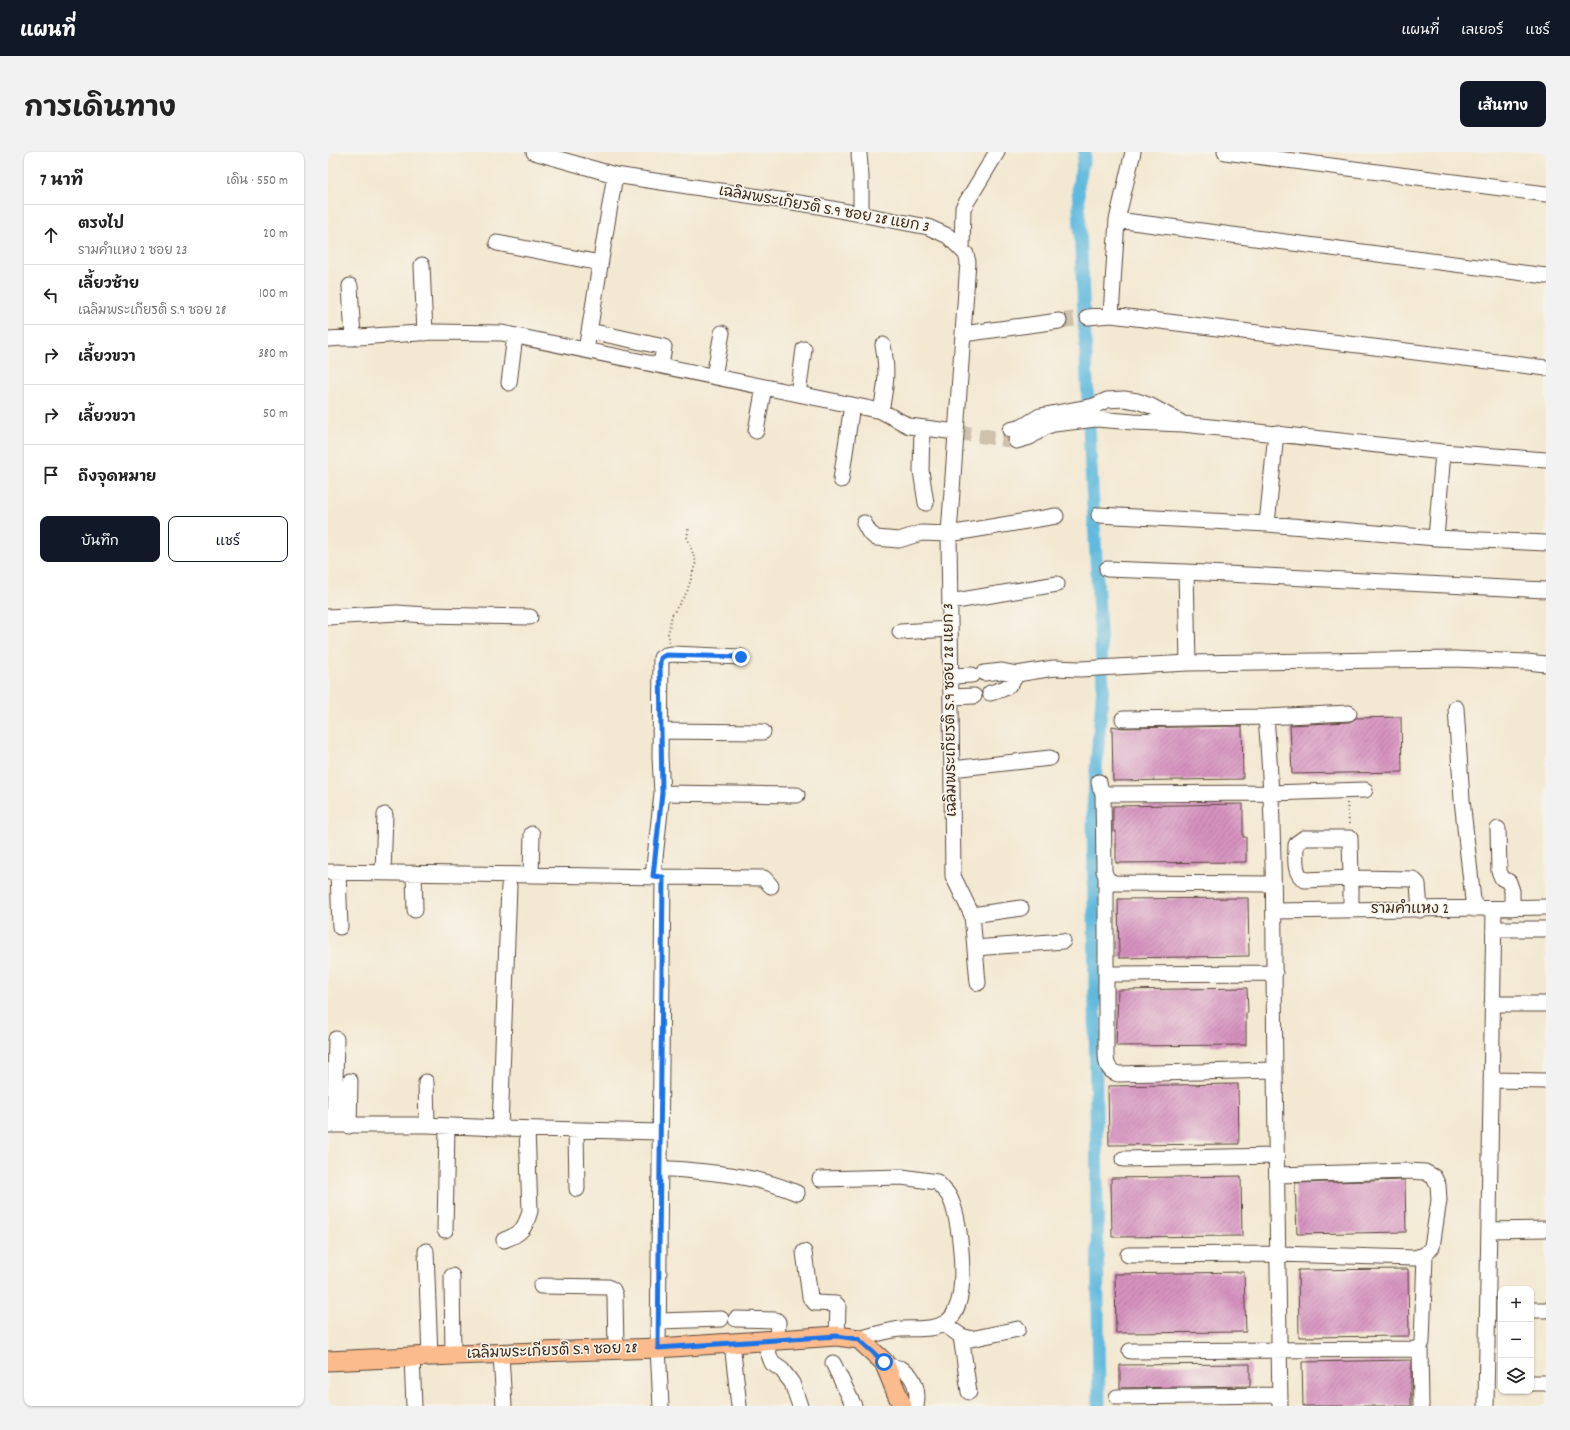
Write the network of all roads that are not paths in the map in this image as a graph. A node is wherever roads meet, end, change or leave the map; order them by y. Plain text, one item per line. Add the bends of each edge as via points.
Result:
1 (534, 152) edge
2 (997, 152) edge
3 (1133, 152) edge
4 (1225, 152) edge
5 (859, 154) dead end
6 (559, 156) edge
7 (615, 175) junction
8 (1546, 194) edge
9 (861, 214) junction
10 (1117, 220) junction
11 (497, 243) dead end
12 (962, 249) junction
13 (600, 263) junction
14 (422, 265) dead end
15 (1546, 276) edge
16 (350, 286) dead end
17 (1111, 315) junction
18 (1088, 317) tunnel mouth
19 (1060, 321) tunnel mouth
20 (590, 331) junction
21 (425, 333) junction
22 (722, 333) dead end
23 (963, 334) junction
24 (515, 336) junction
25 (353, 338) junction
26 (328, 339) edge
27 (883, 345) dead end
28 (804, 349) dead end
29 (586, 350) junction
30 (661, 365) junction
31 (1546, 368) edge
32 (714, 376) junction
33 (509, 383) dead end
34 (764, 387) junction
35 (798, 394) junction
36 (852, 405) junction
37 (881, 411) junction
38 (1095, 412) junction
39 (1183, 424) junction
40 (922, 428) junction
41 (756, 431) dead end
42 (956, 432) junction
43 (1276, 433) junction
44 (1013, 435) dead end
45 (1443, 452) junction
46 (1546, 460) edge
47 (841, 480) dead end
48 (926, 503) dead end
49 (1098, 515) dead end
50 (1056, 516) dead end
51 (864, 523) dead end
52 (1267, 524) junction
53 (949, 534) junction
54 (1436, 538) junction
55 (1546, 543) edge
56 (1107, 569) dead end
57 (1186, 572) junction
58 (1057, 584) dead end
59 (1546, 590) edge
60 (950, 602) junction
61 (328, 616) edge
62 (530, 617) dead end
63 (950, 629) junction
64 (900, 632) dead end
65 (741, 657) dead end
66 (1188, 663) junction
67 (1546, 664) edge
68 (1017, 674) junction
69 (951, 676) junction
70 (990, 693) dead end
71 (974, 696) dead end
72 (951, 697) junction
73 (1456, 708) dead end
74 (1349, 713) dead end
75 (1266, 717) junction
76 (1123, 719) dead end
77 (660, 731) junction
78 (763, 732) dead end
79 (1050, 758) dead end
80 (952, 769) junction
81 (1365, 790) dead end
82 (662, 793) junction
83 (1270, 793) junction
84 (797, 795) dead end
85 (385, 815) dead end
86 (1498, 829) dead end
87 (532, 834) dead end
88 (333, 872) edge
89 (383, 873) junction
90 (414, 873) junction
91 (531, 875) junction
92 (658, 876) junction
93 (1106, 877) junction
94 (1273, 884) junction
95 (509, 886) dead end
96 (771, 886) dead end
97 (1546, 907) edge
98 (1020, 908) dead end
99 (1512, 908) junction
100 (1474, 909) junction
101 (1494, 909) junction
102 (415, 910) dead end
103 (1351, 910) junction
104 (1420, 910) junction
105 (1274, 911) junction
106 (972, 915) junction
107 (340, 927) dead end
108 (1494, 929) junction
109 (1546, 929) edge
110 (1063, 941) dead end
111 (975, 948) junction
112 (1275, 973) junction
113 (1114, 974) dead end
114 (978, 983) dead end
115 (1492, 1004) junction
116 (1546, 1004) edge
117 (336, 1039) dead end
118 (1275, 1070) junction
119 (1491, 1080) junction
120 (350, 1081) dead end
121 (1546, 1081) edge
122 (426, 1082) dead end
123 (337, 1125) edge
124 (428, 1125) junction
125 (447, 1126) junction
126 (500, 1128) junction
127 (527, 1129) junction
128 (576, 1130) junction
129 (660, 1132) junction
130 (1277, 1156) junction
131 (1123, 1159) dead end
132 (660, 1168) junction
133 (1277, 1174) junction
134 (820, 1179) dead end
135 (577, 1189) dead end
136 (797, 1193) dead end
137 (1546, 1229) edge
138 (445, 1230) dead end
139 (1489, 1230) junction
140 (504, 1240) dead end
141 (426, 1251) dead end
142 (804, 1252) dead end
143 (1278, 1254) junction
144 (1128, 1255) dead end
145 (1425, 1255) junction
146 (452, 1276) dead end
147 (542, 1286) dead end
148 (1494, 1309) edge
149 (1534, 1310) edge
150 (1546, 1310) edge
151 (659, 1321) junction
152 (944, 1324) junction
153 (1018, 1329) dead end
154 (962, 1336) junction
155 (848, 1338) junction
156 (770, 1341) junction
157 (732, 1343) junction
158 (1420, 1347) junction
159 (658, 1348) junction
160 (616, 1350) junction
161 (1279, 1350) junction
162 (1130, 1351) dead end
163 (501, 1354) junction
164 (453, 1355) junction
165 (421, 1356) junction
166 (328, 1361) edge
167 (833, 1364) dead end
168 (886, 1365) junction
169 (1534, 1383) edge
170 (1546, 1383) edge
171 (969, 1392) dead end
172 (1117, 1397) dead end
173 (1280, 1401) edge
174 (414, 1406) edge
175 (504, 1406) edge
176 (661, 1406) edge
177 (739, 1406) edge
178 (800, 1406) edge
179 (854, 1406) edge
180 (902, 1406) edge
181 (916, 1406) edge
182 (1421, 1406) edge
183 (1486, 1406) edge

1 - 6 street, เฉลิมพระเกียรติ ร.9 ซอย 28 แยก 3
2 - 12 street via 963,208
3 - 10 street
4 - 8 street
5 - 9 street
6 - 7 street, เฉลิมพระเกียรติ ร.9 ซอย 28 แยก 3
7 - 9 street, เฉลิมพระเกียรติ ร.9 ซอย 28 แยก 3
7 - 13 street
9 - 12 street, เฉลิมพระเกียรติ ร.9 ซอย 28 แยก 3 via 928,227 948,236
10 - 15 street
10 - 17 street
11 - 13 street
12 - 23 street, เฉลิมพระเกียรติ ร.9 ซอย 28 แยก 3 via 968,262
13 - 20 street
14 - 21 street
16 - 25 street
17 - 18 street
17 - 31 street
19 - 23 street
20 - 29 street
20 - 30 street via 664,347
21 - 24 street via 502,333
21 - 25 street
22 - 32 street
23 - 42 street, เฉลิมพระเกียรติ ร.9 ซอย 28 แยก 3
24 - 29 street
24 - 33 street
25 - 26 street
27 - 37 street via 887,363 887,384
28 - 35 street
29 - 30 street
30 - 32 street
32 - 34 street
34 - 35 street
34 - 41 street
35 - 36 street
36 - 37 street
36 - 47 street
37 - 40 street via 909,426
38 - 39 street via 1134,422
38 - 39 street via 1107,400 1124,399 1151,406
38 - 44 street via 1072,416 1040,416
39 - 43 street
40 - 42 street
40 - 48 street via 921,471
42 - 53 street, เฉลิมพระเกียรติ ร.9 ซอย 28 แยก 3
43 - 45 street
43 - 52 street
45 - 46 street
45 - 54 street
49 - 52 street
50 - 53 street
51 - 53 street via 876,538 899,540 921,533
52 - 54 street
53 - 60 street, เฉลิมพระเกียรติ ร.9 ซอย 28 แยก 3
54 - 55 street
56 - 57 street
57 - 59 street
57 - 66 street
58 - 60 street
60 - 63 street, เฉลิมพระเกียรติ ร.9 ซอย 28 แยก 3
61 - 62 street via 397,613
63 - 64 street
63 - 69 street, เฉลิมพระเกียรติ ร.9 ซอย 28 แยก 3
65 - 77 street via 673,654 661,658
66 - 67 street via 1455,659
66 - 68 street via 1054,668
68 - 69 street via 1002,671
68 - 70 street via 1005,689
69 - 72 street, เฉลิมพระเกียรติ ร.9 ซอย 28 แยก 3
71 - 72 street
72 - 80 street, เฉลิมพระเกียรติ ร.9 ซอย 28 แยก 3
73 - 100 street via 1462,800
74 - 75 street
75 - 76 street
75 - 83 street
77 - 78 street
77 - 82 street
79 - 80 street
80 - 106 street, เฉลิมพระเกียรติ ร.9 ซอย 28 แยก 3 via 953,876
81 - 83 street
82 - 84 street
82 - 92 street
83 - 93 street via 1108,794 1101,787
83 - 94 street
85 - 89 street
86 - 99 street via 1499,872 1502,878 1509,882
87 - 91 street
88 - 89 street
88 - 107 street
89 - 90 street
90 - 91 street
90 - 102 street
91 - 92 street
92 - 96 street via 764,878
92 - 129 street
93 - 94 street via 1110,882 1116,883
93 - 118 street via 1108,1068 1118,1074
94 - 105 street
95 - 126 street
97 - 99 street, รามคำแหง 2
98 - 106 street
99 - 101 street, รามคำแหง 2
100 - 101 street, รามคำแหง 2
100 - 104 street, รามคำแหง 2
101 - 108 street
103 - 104 street, รามคำแหง 2
103 - 104 street via 1351,878 1413,879 1418,884
103 - 105 street, รามคำแหง 2
105 - 112 street
106 - 111 street, เฉลิมพระเกียรติ ร.9 ซอย 28 แยก 3
108 - 109 street
108 - 115 street
110 - 111 street
111 - 114 street, เฉลิมพระเกียรติ ร.9 ซอย 28 แยก 3
112 - 113 street
112 - 118 street
115 - 116 street
115 - 119 street
117 - 123 street
118 - 130 street
119 - 121 street
119 - 139 street
120 - 123 street
122 - 124 street
123 - 124 street
124 - 125 street
125 - 126 street
125 - 138 street
126 - 127 street
127 - 128 street
127 - 140 street via 530,1211 520,1233
128 - 129 street
128 - 135 street
129 - 132 street
130 - 131 street
130 - 133 street
132 - 136 street via 734,1174
132 - 151 street
133 - 143 street
133 - 145 street via 1408,1171 1425,1172 1434,1176 1438,1185 1439,1200 1432,1247
134 - 152 street via 922,1179 937,1182 949,1196 959,1234 962,1282 957,1309
137 - 139 street
139 - 148 street
141 - 165 street
142 - 155 street via 812,1302 836,1304
143 - 144 street
143 - 145 street via 1414,1258
143 - 161 street
145 - 158 street
146 - 164 street
147 - 160 street via 608,1287 613,1290
148 - 183 street
149 - 150 street
151 - 156 street via 776,1320 778,1322
151 - 159 street
152 - 154 street
152 - 155 street via 934,1328 895,1330
153 - 154 street via 971,1339
154 - 171 street
155 - 156 main road, เฉลิมพระเกียรติ ร.9 ซอย 28
155 - 168 main road
156 - 157 main road, เฉลิมพระเกียรติ ร.9 ซอย 28
156 - 178 street via 772,1363 782,1370 792,1383
157 - 159 main road, เฉลิมพระเกียรติ ร.9 ซอย 28
157 - 177 street
158 - 161 street
158 - 182 street
159 - 160 main road, เฉลิมพระเกียรติ ร.9 ซอย 28
159 - 176 street
160 - 163 main road, เฉลิมพระเกียรติ ร.9 ซอย 28
161 - 162 street
161 - 173 street
163 - 164 main road, เฉลิมพระเกียรติ ร.9 ซอย 28
163 - 175 street
164 - 165 main road, เฉลิมพระเกียรติ ร.9 ซอย 28
165 - 166 main road, เฉลิมพระเกียรติ ร.9 ซอย 28
165 - 174 street
167 - 179 street
168 - 180 main road
168 - 181 street via 901,1369 912,1377 918,1398
169 - 170 street
172 - 173 street

